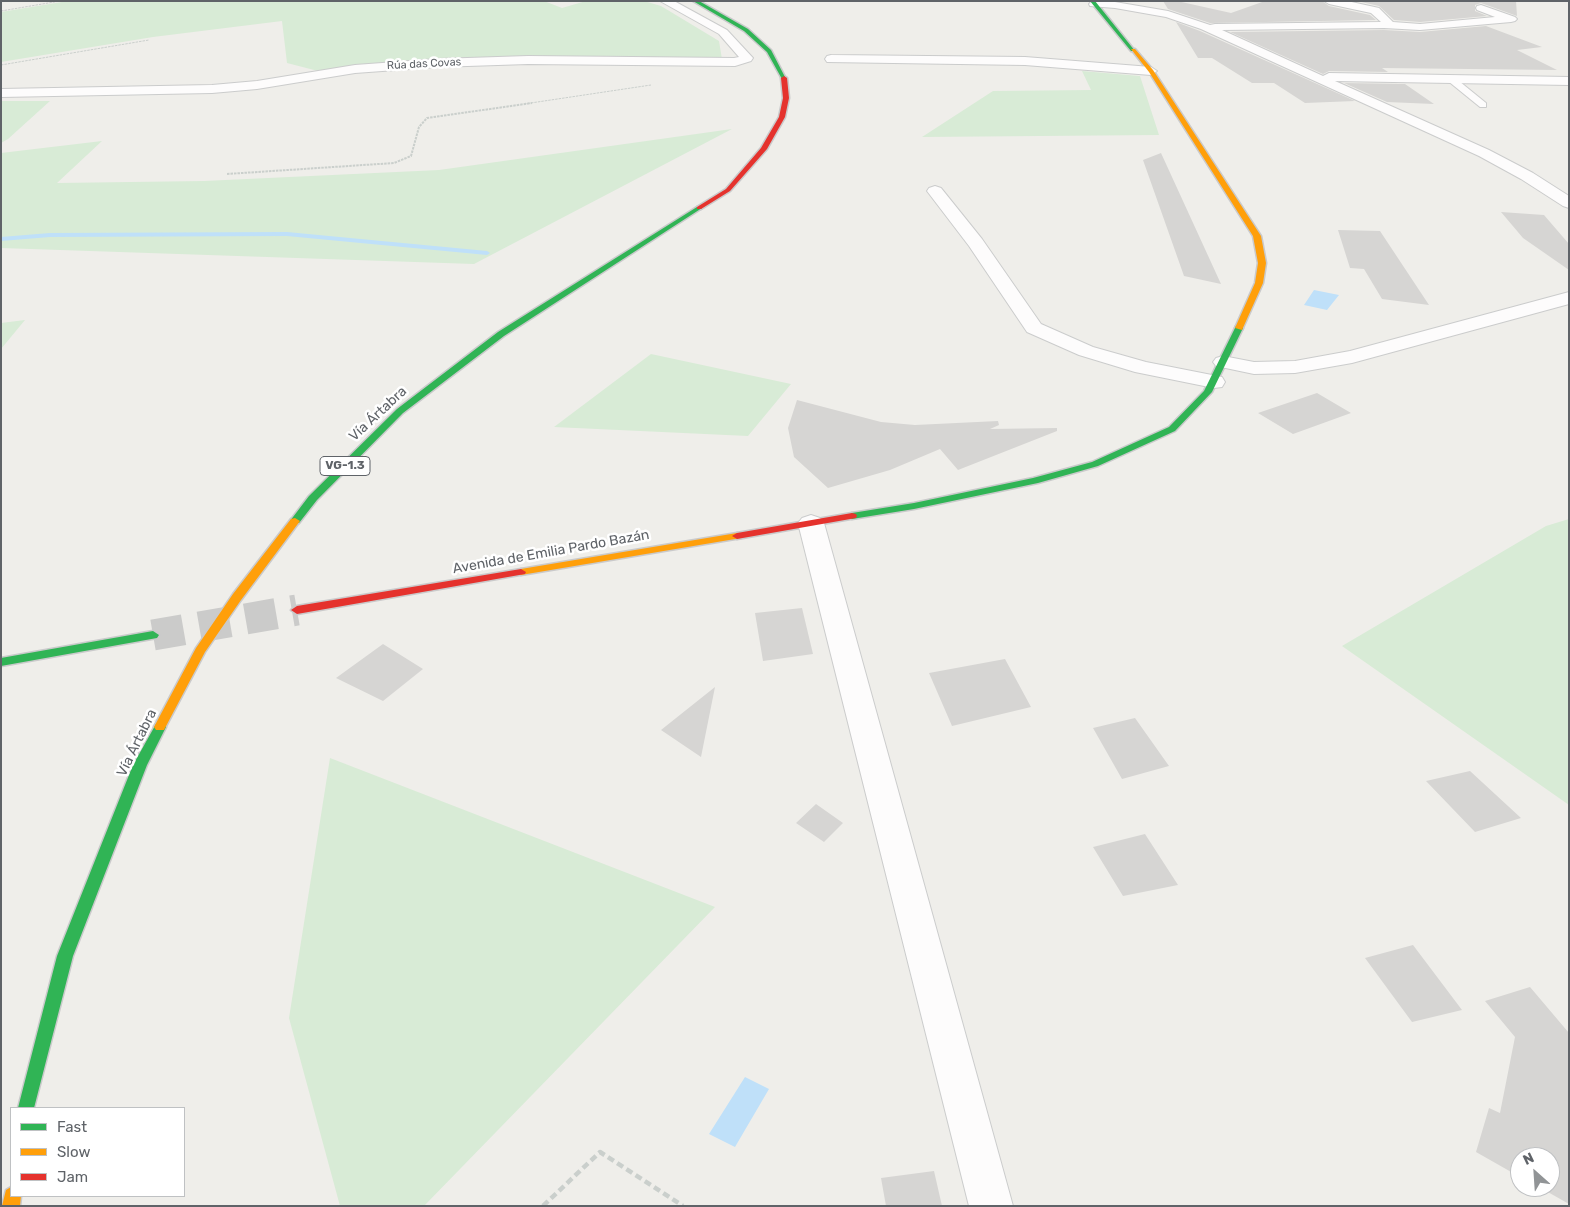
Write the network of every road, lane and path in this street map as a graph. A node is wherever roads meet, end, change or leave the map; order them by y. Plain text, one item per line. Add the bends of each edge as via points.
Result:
1 (60, 1) edge
2 (665, 1) edge
3 (695, 1) edge
4 (1329, 1) edge
5 (1093, 2) edge
6 (1482, 8) dead end
7 (1, 11) edge
8 (1384, 25) junction
9 (1205, 27) junction
10 (149, 40) dead end
11 (831, 59) dead end
12 (657, 62) junction
13 (1, 65) edge
14 (1151, 71) junction
15 (1318, 77) junction
16 (1451, 79) junction
17 (1569, 81) edge
18 (1, 94) edge
19 (1483, 105) dead end
20 (227, 174) dead end
21 (935, 191) dead end
22 (1569, 203) edge
23 (1569, 298) edge
24 (1223, 362) junction
25 (1214, 382) junction
26 (811, 523) junction
27 (297, 610) tunnel mouth
28 (153, 635) tunnel mouth
29 (1, 662) edge
30 (26, 1107) edge
31 (543, 1206) edge
32 (683, 1206) edge
33 (990, 1206) edge

1 - 7 path
2 - 12 street, Rúa das Covas via 723,32 747,58 735,62
3 - 30 main road, Vía Ártabra / VG-1.3 via 746,30 769,50 784,75 786,98 782,117 764,149 728,190 501,334 423,394 400,412 312,498 237,596 200,651 140,765 65,956
4 - 8 street via 1375,10 1387,22
5 - 9 street via 1146,9
5 - 14 main road, Avenida de Emilia Pardo Bazán
6 - 8 street via 1511,19 1420,27
8 - 9 street
9 - 15 street
10 - 13 path
11 - 14 street via 1025,61
12 - 18 street, Rúa das Covas via 528,60 428,63 355,69 257,86
12 - 20 path via 673,77 671,80 427,118 419,127 411,156 394,163
14 - 24 main road, Avenida de Emilia Pardo Bazán via 1257,236 1262,263 1259,283
15 - 16 street
15 - 22 street via 1484,153
16 - 17 street
16 - 19 lane
21 - 25 street via 976,243 1034,328 1086,351 1142,368
23 - 24 street via 1352,357 1295,367 1254,368
24 - 25 main road, Avenida de Emilia Pardo Bazán
25 - 26 main road, Avenida de Emilia Pardo Bazán via 1172,429 1096,464 1025,483 914,506
26 - 27 main road, Avenida de Emilia Pardo Bazán
26 - 33 street
28 - 29 main road
31 - 32 path via 600,1152

